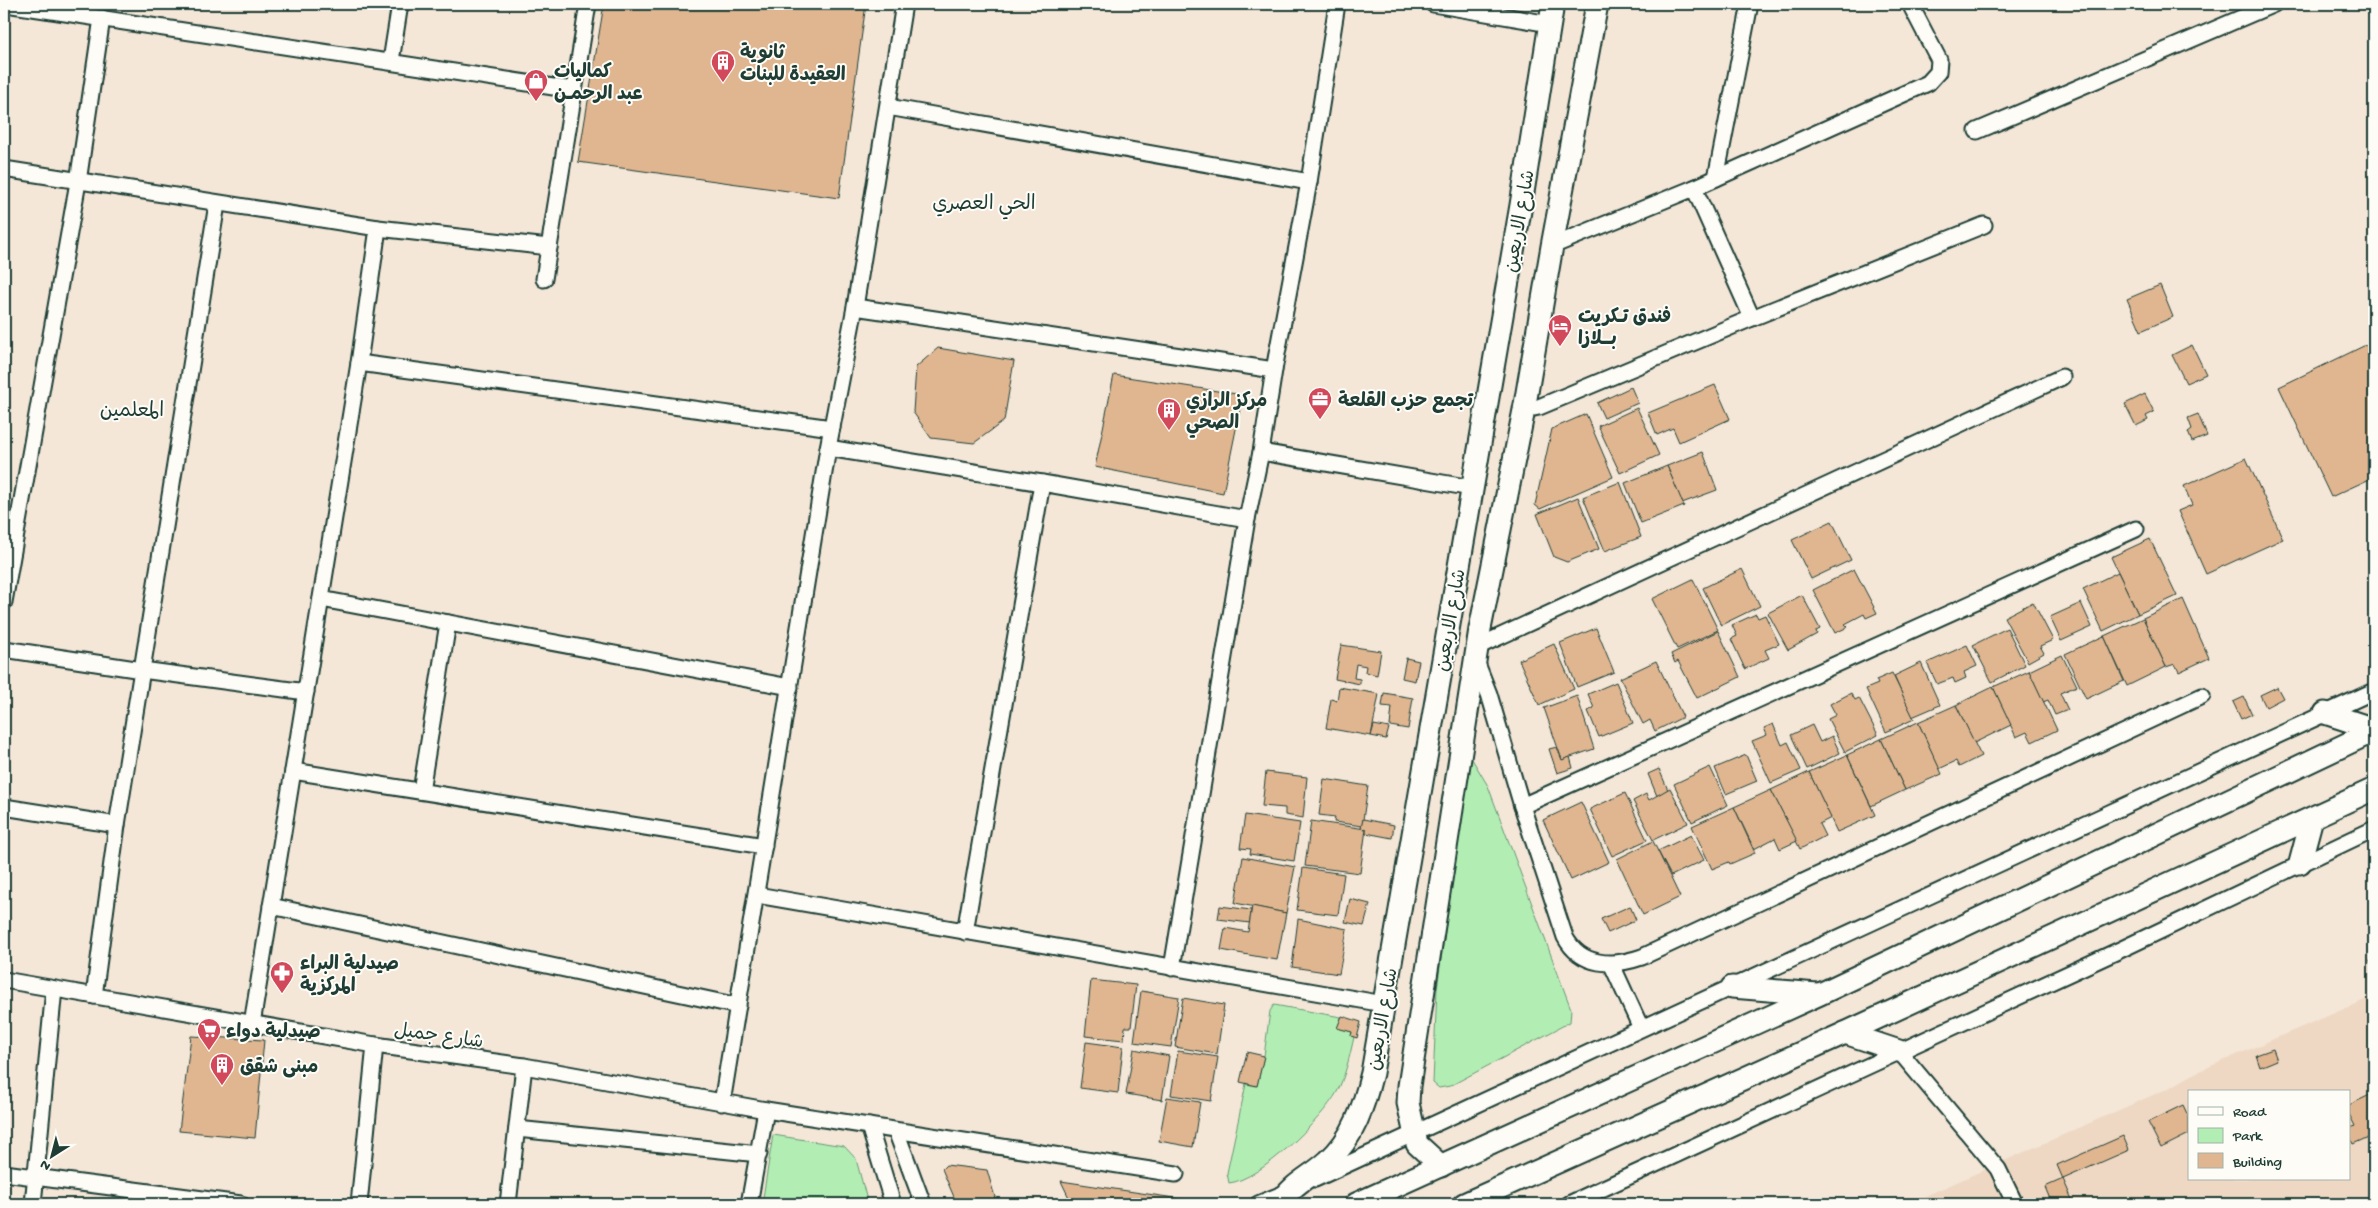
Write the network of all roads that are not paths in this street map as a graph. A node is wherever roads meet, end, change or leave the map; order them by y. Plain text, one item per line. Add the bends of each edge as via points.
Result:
1 (6, 4) edge
2 (400, 4) edge
3 (588, 4) edge
4 (904, 4) edge
5 (1336, 4) edge
6 (1433, 4) edge
7 (1597, 4) edge
8 (1750, 4) edge
9 (1910, 4) edge
10 (2274, 4) edge
11 (1552, 14) edge
12 (102, 18) junction
13 (391, 61) junction
14 (573, 90) junction
15 (888, 107) junction
16 (1977, 131) dead end
17 (4, 169) edge
18 (1716, 178) junction
19 (78, 182) junction
20 (1309, 182) junction
21 (1694, 188) junction
22 (217, 204) junction
23 (1984, 226) dead end
24 (378, 228) junction
25 (1552, 246) junction
26 (549, 247) junction
27 (544, 279) dead end
28 (855, 307) junction
29 (1752, 318) junction
30 (359, 363) junction
31 (1274, 370) junction
32 (2062, 377) dead end
33 (1524, 410) junction
34 (832, 428) junction
35 (828, 448) junction
36 (1261, 452) junction
37 (1042, 482) junction
38 (1472, 488) junction
39 (1248, 519) junction
40 (2136, 529) dead end
41 (321, 599) junction
42 (4, 602) edge
43 (1448, 621) junction
44 (448, 623) junction
45 (1478, 645) junction
46 (4, 649) edge
47 (142, 670) junction
48 (790, 687) junction
49 (2374, 691) edge
50 (306, 692) junction
51 (2202, 696) dead end
52 (2325, 714) junction
53 (2374, 730) edge
54 (293, 770) junction
55 (2374, 789) edge
56 (421, 791) junction
57 (1522, 806) junction
58 (4, 807) edge
59 (2312, 818) junction
60 (118, 825) junction
61 (2374, 829) edge
62 (764, 846) junction
63 (2300, 863) junction
64 (757, 895) junction
65 (271, 906) junction
66 (965, 932) junction
67 (1612, 965) junction
68 (1172, 968) junction
69 (4, 980) edge
70 (1732, 987) junction
71 (54, 989) junction
72 (1820, 994) junction
73 (94, 996) junction
74 (1384, 1004) junction
75 (738, 1006) junction
76 (252, 1024) junction
77 (1641, 1028) junction
78 (1845, 1033) junction
79 (375, 1045) junction
80 (1899, 1051) junction
81 (524, 1066) junction
82 (722, 1103) junction
83 (766, 1110) junction
84 (868, 1126) junction
85 (516, 1129) junction
86 (896, 1131) junction
87 (1413, 1132) junction
88 (759, 1154) junction
89 (1441, 1166) junction
90 (4, 1173) edge
91 (1176, 1174) dead end
92 (34, 1177) junction
93 (1283, 1198) edge
94 (33, 1204) edge
95 (241, 1204) edge
96 (359, 1204) edge
97 (508, 1204) edge
98 (749, 1204) edge
99 (892, 1204) edge
100 (923, 1204) edge
101 (1258, 1204) edge
102 (1356, 1204) edge
103 (1464, 1204) edge
104 (1569, 1204) edge
105 (2015, 1204) edge

1 - 12 street
2 - 13 street
3 - 14 street
4 - 15 street
5 - 20 street
6 - 11 street
7 - 25 main road, شارع الاربعين
8 - 18 street
9 - 18 street via 1938,60 1938,72 1928,83
10 - 16 street
11 - 38 main road, شارع الاربعين
12 - 13 street
12 - 19 street
13 - 14 street
14 - 26 street
15 - 20 street
15 - 28 street
17 - 19 street
18 - 21 street
19 - 22 street
19 - 42 street
20 - 31 street
21 - 25 street
21 - 29 street
22 - 24 street
22 - 47 street
23 - 29 street
24 - 26 street
24 - 30 street
25 - 33 main road, شارع الاربعين
26 - 27 street
28 - 31 street
28 - 34 street
29 - 33 street via 1539,407
30 - 34 street
30 - 41 street
31 - 36 street
32 - 45 street
33 - 45 main road, شارع الاربعين
34 - 35 street
35 - 37 street
35 - 48 street
36 - 38 street
36 - 39 street
37 - 39 street
37 - 66 street
38 - 43 main road, شارع الاربعين
39 - 68 street
40 - 57 street
41 - 44 street
41 - 50 street
43 - 45 main road
43 - 74 main road, شارع الاربعين
44 - 48 street
44 - 56 street
45 - 57 street
45 - 87 main road, شارع الاربعين via 1409,1086
46 - 47 street
47 - 50 street
47 - 60 street
48 - 62 street
49 - 52 street
50 - 54 street
51 - 67 street via 1642,957
52 - 53 main road
52 - 70 street
53 - 72 main road
54 - 56 street
54 - 65 street
55 - 59 main road
56 - 62 street
57 - 67 street via 1570,947 1588,959
58 - 60 street
59 - 63 main road
59 - 78 main road
60 - 73 street
61 - 63 street
62 - 64 street
63 - 80 street
64 - 66 street
64 - 75 street
65 - 75 street
65 - 76 street
66 - 68 street
67 - 77 street
68 - 74 street
69 - 71 street, شارع جميل
70 - 72 main road
70 - 77 street
71 - 73 street, شارع جميل
71 - 92 street
72 - 89 main road
73 - 76 street, شارع جميل
74 - 93 main road, شارع الاربعين via 1365,1103 1354,1126 1328,1162
75 - 82 street
76 - 79 street, شارع جميل
77 - 87 street
78 - 80 main road
78 - 103 main road
79 - 81 street, شارع جميل
79 - 96 street
80 - 104 street
80 - 105 street via 1998,1169
81 - 82 street, شارع جميل
81 - 85 street
82 - 83 street, شارع جميل
83 - 84 street, شارع جميل
83 - 88 street
84 - 86 street, شارع جميل
84 - 99 street
85 - 88 street
85 - 97 street
86 - 91 street, شارع جميل
86 - 100 street
87 - 89 main road, شارع الاربعين via 1417,1144
87 - 93 street
88 - 98 street
89 - 102 main road
90 - 92 street
92 - 94 street
92 - 95 street
93 - 101 street

